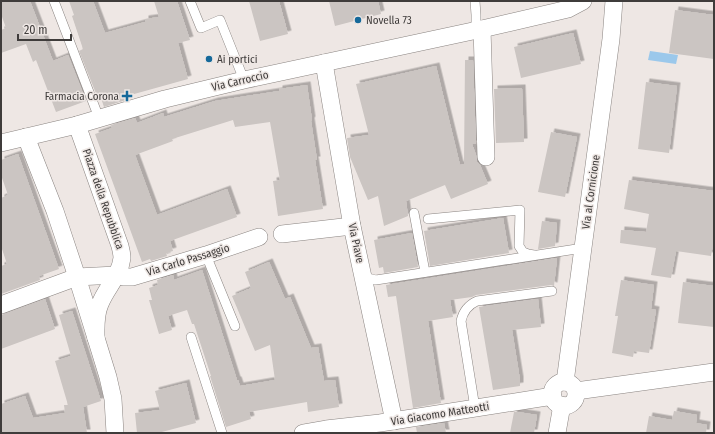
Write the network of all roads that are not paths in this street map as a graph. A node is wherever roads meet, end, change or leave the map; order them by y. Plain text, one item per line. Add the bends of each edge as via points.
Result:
1 (54, 1) edge
2 (190, 1) edge
3 (476, 1) edge
4 (583, 1) edge
5 (614, 1) edge
6 (479, 30) junction
7 (324, 63) junction
8 (244, 80) junction
9 (99, 118) junction
10 (77, 124) junction
11 (26, 137) junction
12 (1, 143) edge
13 (486, 158) dead end
14 (414, 213) dead end
15 (428, 219) dead end
16 (352, 226) junction
17 (282, 234) dead end
18 (259, 237) dead end
19 (583, 248) junction
20 (206, 255) junction
21 (535, 256) junction
22 (425, 272) junction
23 (116, 274) junction
24 (78, 277) junction
25 (363, 277) junction
26 (552, 291) dead end
27 (1, 305) edge
28 (235, 326) dead end
29 (191, 337) dead end
30 (96, 338) junction
31 (714, 372) edge
32 (570, 386) junction
33 (557, 401) junction
34 (475, 408) junction
35 (394, 421) junction
36 (327, 431) edge
37 (115, 433) edge
38 (222, 433) edge
39 (303, 433) edge
40 (558, 433) edge

1 - 9 lane
2 - 8 lane via 201,28 220,20
3 - 6 lane
4 - 6 street, Via Carroccio via 568,9
5 - 19 street, Via al Cornicione
6 - 7 street, Via Carroccio
6 - 13 street
7 - 8 street, Via Carroccio
7 - 16 street, Via Piave
8 - 9 street, Via Carroccio via 165,98
9 - 10 street, Via Carroccio
10 - 11 street, Via Carroccio
10 - 23 street, Piazza della Repubblica via 120,246 122,257
11 - 12 street, Via Carroccio
11 - 24 street, Piazza della Repubblica
14 - 22 lane
15 - 21 lane via 520,210 519,246 523,252
16 - 17 street
16 - 25 street, Via Piave
18 - 20 street, Via Carlo Passaggio
19 - 21 lane
19 - 32 street, Via al Cornicione
20 - 23 street, Via Carlo Passaggio via 132,277
20 - 28 lane
21 - 22 lane
22 - 25 lane via 376,280
23 - 24 street
23 - 30 street, Piazza della Repubblica via 99,305
24 - 27 street
24 - 30 street, Piazza della Repubblica
25 - 35 street, Via Piave
26 - 34 lane via 477,301 464,312 461,322
29 - 38 lane
30 - 37 street, Piazza della Repubblica via 113,398
31 - 32 street
32 - 33 street via 576,394 573,402 570,404
33 - 34 street, Via Giacomo Matteotti
33 - 40 street
34 - 35 street, Via Giacomo Matteotti
35 - 36 street, Via Giacomo Matteotti
36 - 39 street, Via Giacomo Matteotti

